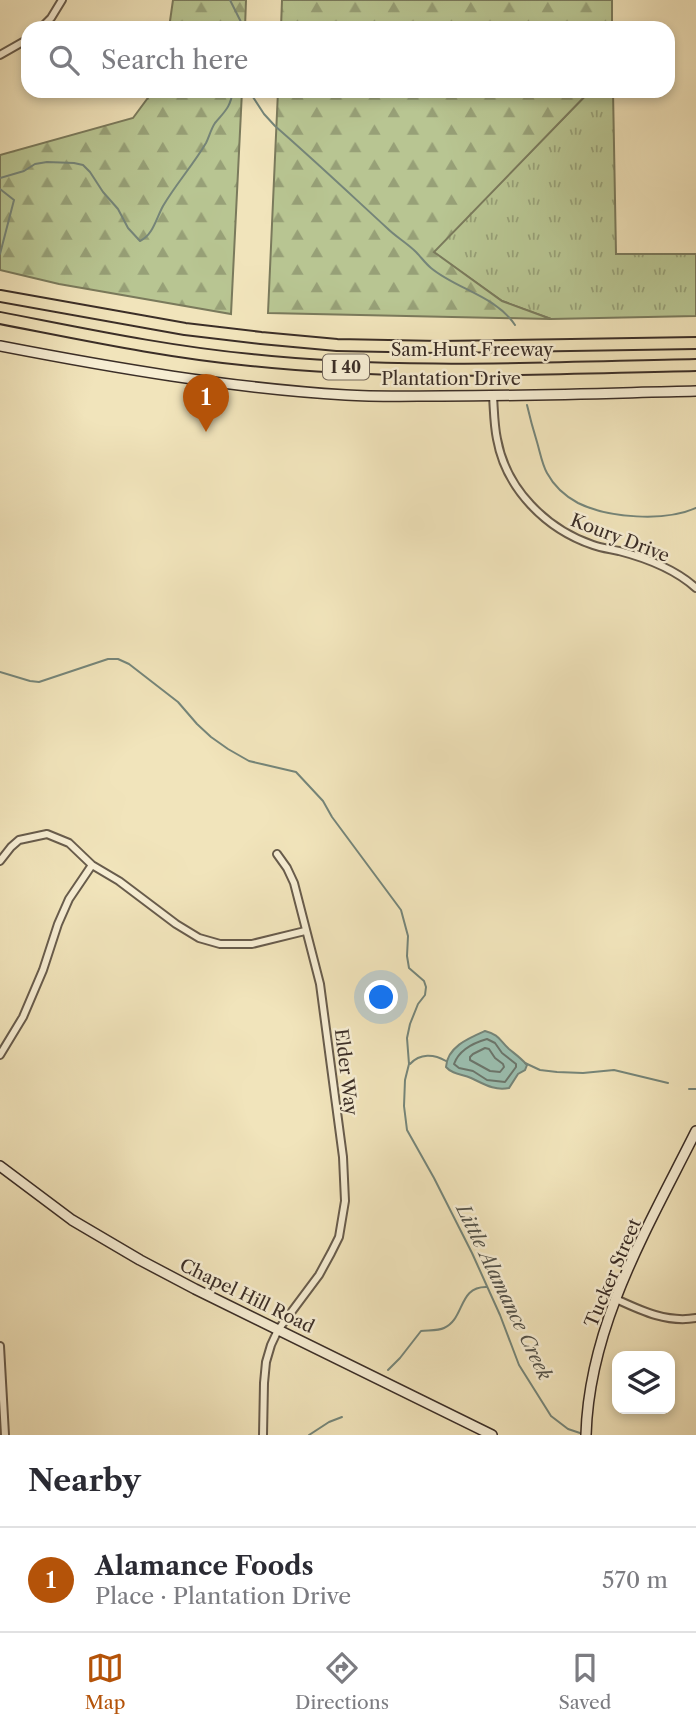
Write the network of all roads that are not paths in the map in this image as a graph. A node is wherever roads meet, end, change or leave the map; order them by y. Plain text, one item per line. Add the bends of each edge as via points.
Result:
1 (62, 0) edge
2 (48, 21) edge
3 (21, 43) edge
4 (0, 55) edge
5 (0, 296) edge
6 (0, 318) edge
7 (696, 343) edge
8 (0, 346) edge
9 (696, 365) edge
10 (696, 391) edge
11 (493, 396) junction
12 (696, 588) edge
13 (277, 853) dead end
14 (0, 861) edge
15 (92, 864) junction
16 (305, 931) junction
17 (0, 1055) edge
18 (696, 1131) edge
19 (0, 1166) edge
20 (616, 1299) junction
21 (696, 1318) edge
22 (278, 1330) junction
23 (0, 1346) edge
24 (1, 1372) edge
25 (586, 1430) edge
26 (5, 1435) edge
27 (263, 1435) edge
28 (492, 1435) edge

1 - 2 street
3 - 4 street
5 - 7 highway, Sam Hunt Freeway / I 40 via 185,329 337,345
6 - 9 highway, Sam Hunt Freeway / I 40 via 166,349 303,365 481,369
8 - 11 street, Plantation Drive via 136,371 273,389 348,395
10 - 11 street, Plantation Drive
11 - 12 street, Koury Drive via 497,441 505,463 524,499 540,515 575,538 657,563
13 - 16 street, Elder Way via 294,884
14 - 15 street via 19,840 47,834 69,843
15 - 16 street via 199,938 220,944 252,944
15 - 17 street via 69,899 23,1017
16 - 22 street, Elder Way via 326,1021 345,1201 339,1237 331,1253
18 - 20 street, Tucker Street
19 - 22 street, Chapel Hill Road via 92,1232
20 - 21 street via 657,1316
20 - 25 street, Tucker Street via 597,1356
22 - 27 street, Elder Way via 267,1362
22 - 28 street, Chapel Hill Road
23 - 24 street
24 - 26 street

